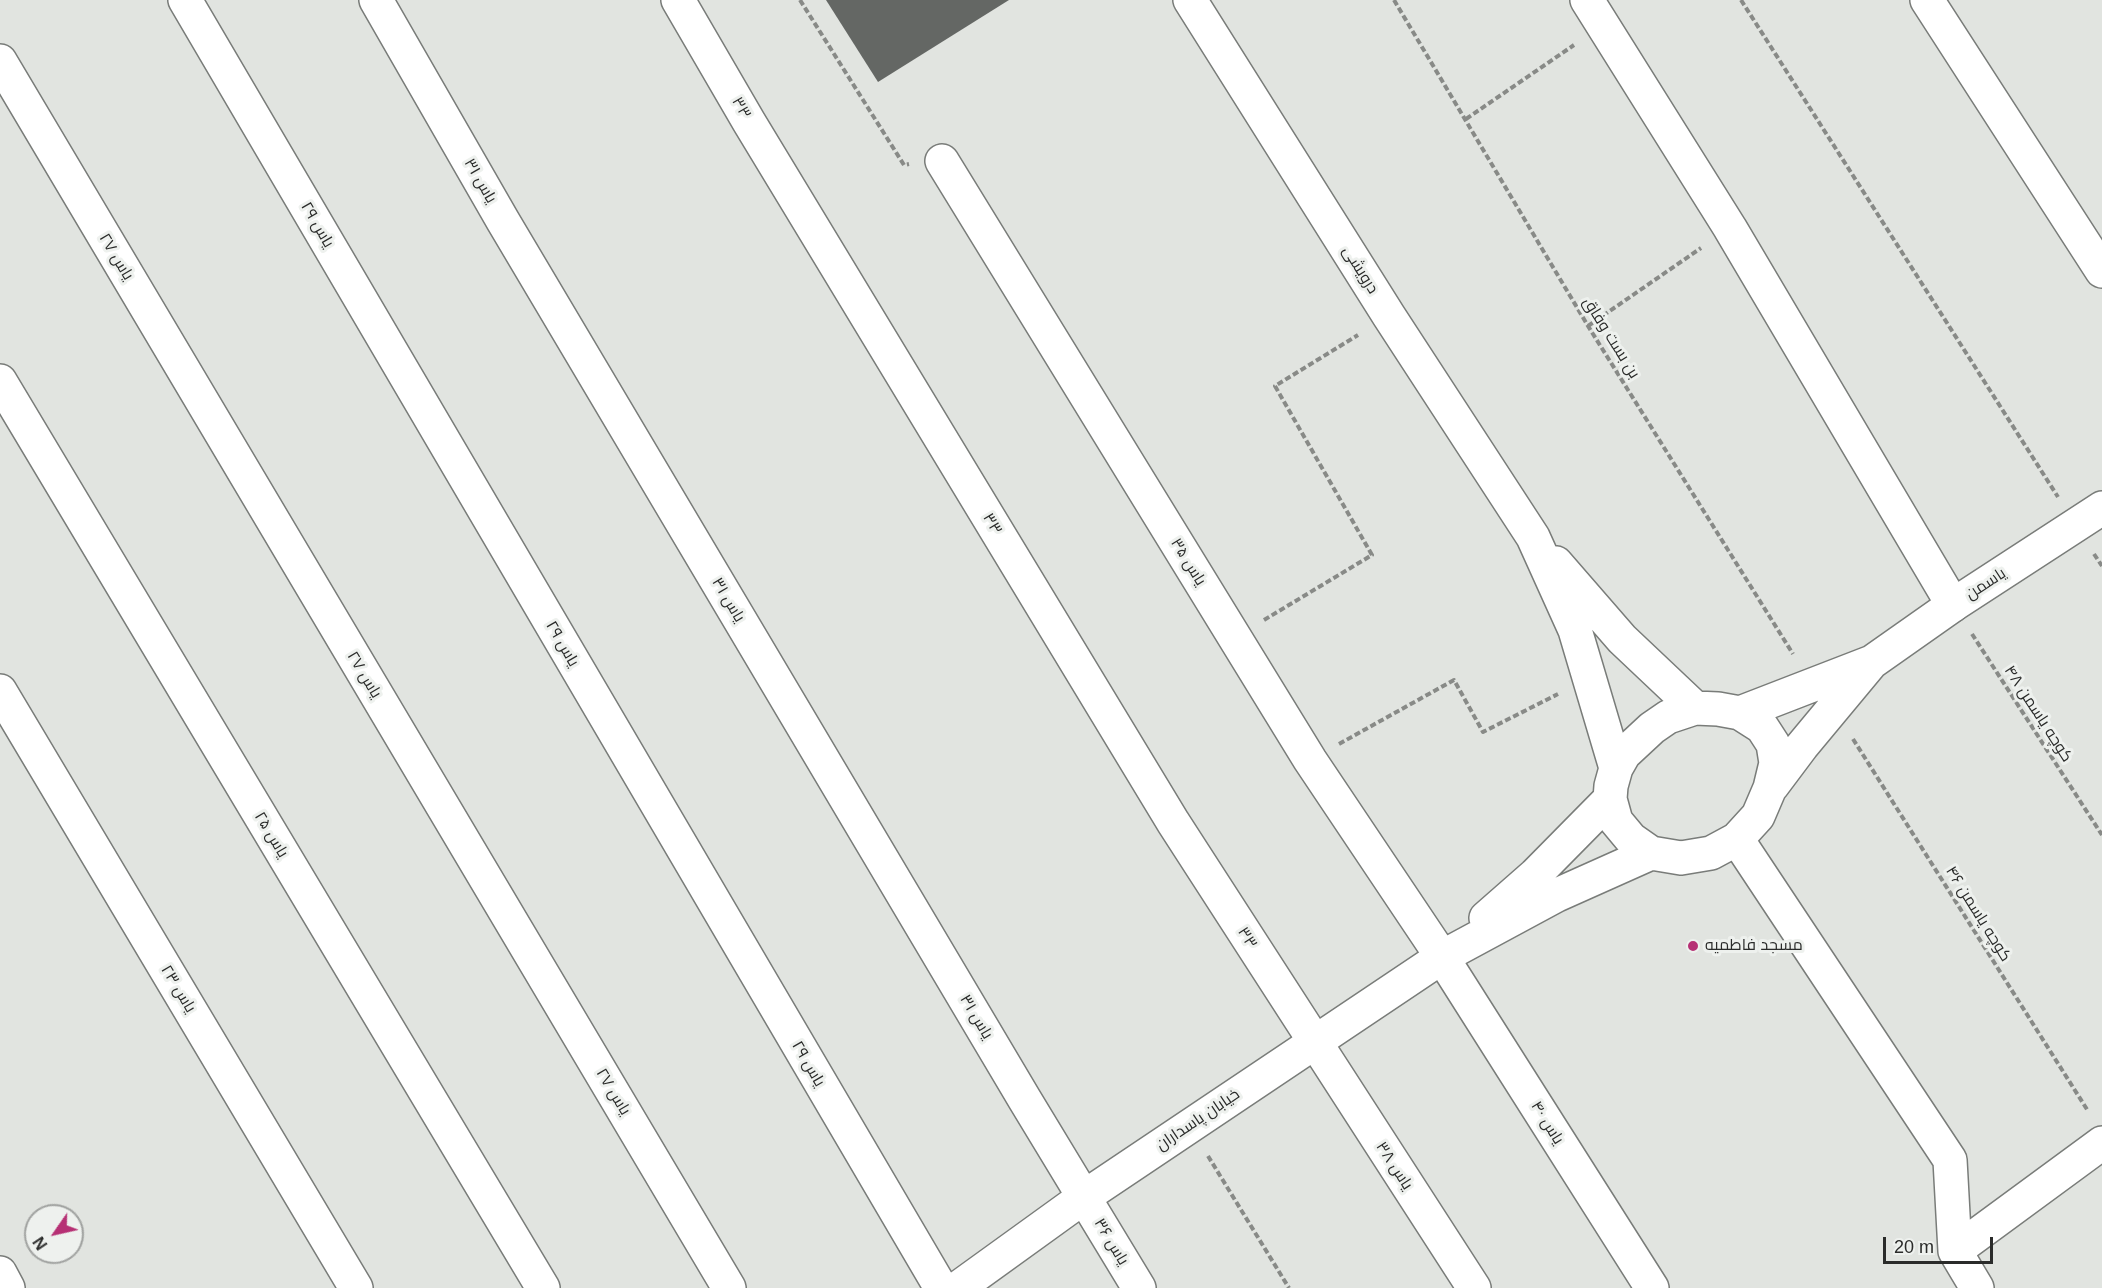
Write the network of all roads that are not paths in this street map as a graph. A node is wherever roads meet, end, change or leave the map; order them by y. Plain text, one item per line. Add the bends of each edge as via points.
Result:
1 (185, 0) edge
2 (376, 0) edge
3 (678, 0) edge
4 (1190, 0) edge
5 (1927, 0) edge
6 (1594, 13) edge
7 (0, 61) edge
8 (942, 161) road end
9 (2102, 271) edge
10 (0, 381) edge
11 (2089, 517) edge
12 (1533, 537) junction
13 (1953, 605) junction
14 (0, 691) edge
15 (1823, 697) junction
16 (1695, 708) junction
17 (1740, 714) junction
18 (1616, 768) junction
19 (1770, 788) junction
20 (1610, 799) junction
21 (1737, 838) junction
22 (1651, 853) junction
23 (1442, 957) junction
24 (1315, 1043) junction
25 (2102, 1143) edge
26 (1084, 1197) junction
27 (1955, 1251) junction
28 (0, 1274) edge
29 (8, 1288) edge
30 (356, 1288) edge
31 (543, 1288) edge
32 (729, 1288) edge
33 (941, 1288) edge
34 (958, 1288) edge
35 (1139, 1288) edge
36 (1474, 1288) edge
37 (1652, 1288) edge
38 (1977, 1288) edge

1 - 33 street, یاس ۲۹
2 - 26 street, یاس ۳۱ via 503,221
3 - 24 street, ۳۳ via 1167,812
4 - 12 street, درویشی
5 - 9 street
6 - 13 street via 1730,228
7 - 32 street, یاس ۲۷
8 - 23 street, یاس ۳۵ via 1310,760
10 - 31 street, یاس ۲۵
11 - 13 street, یاسمن
12 - 16 street via 1622,639
12 - 18 street via 1575,630
13 - 15 street, یاسمن
14 - 30 street, یاس ۲۳
15 - 17 street, یاسمن
15 - 19 street, یاسمن via 1802,746
16 - 17 street
16 - 18 street via 1668,717 1652,728 1624,753
17 - 19 street via 1762,727 1773,744 1776,763
18 - 20 street
19 - 21 street via 1758,816
20 - 22 street via 1616,821 1631,839
20 - 23 street, خیابان پاسداران via 1536,874
21 - 22 street via 1711,853 1681,858
21 - 27 street via 1950,1160
22 - 23 street, خیابان پاسداران via 1557,895
23 - 24 street, خیابان پاسداران
23 - 37 street, یاس ۴۰
24 - 26 street, خیابان پاسداران
24 - 36 street, یاس ۳۸
25 - 27 street
26 - 34 street, خیابان پاسداران
26 - 35 street, یاس ۳۶
27 - 38 street
28 - 29 street

